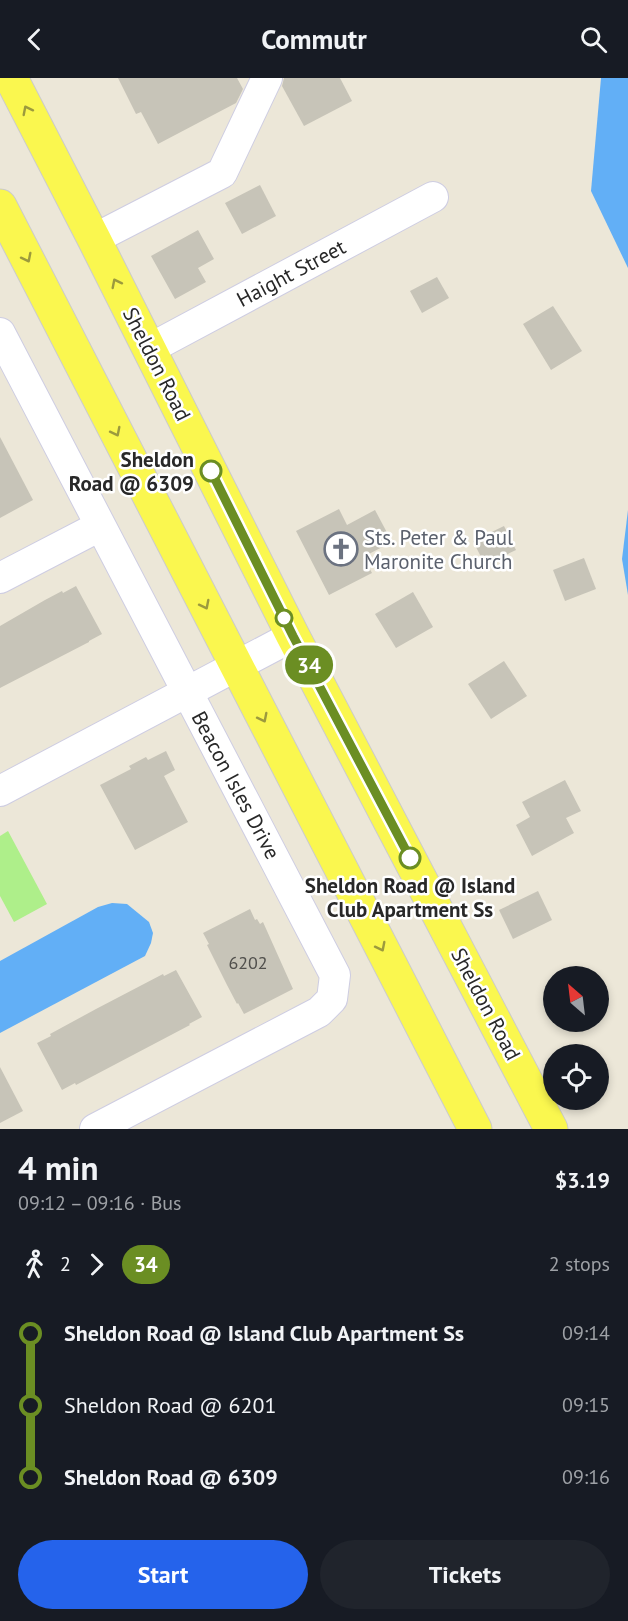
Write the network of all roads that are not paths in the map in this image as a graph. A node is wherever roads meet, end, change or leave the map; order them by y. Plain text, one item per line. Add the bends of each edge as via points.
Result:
1 (11, 78) edge
2 (267, 78) edge
3 (433, 197) dead end
4 (0, 206) edge
5 (94, 239) junction
6 (0, 333) edge
7 (149, 349) junction
8 (100, 525) junction
9 (0, 578) edge
10 (293, 636) junction
11 (236, 666) junction
12 (187, 692) junction
13 (0, 791) edge
14 (95, 1129) edge
15 (475, 1129) edge
16 (551, 1129) edge

5 -> 1 main road, Sheldon Road
2 - 5 street via 222,173
3 - 7 street, Haight Street
4 -> 11 main road
7 -> 5 main road, Sheldon Road
6 - 8 street, Beacon Isles Drive
7 - 10 main road, Sheldon Road
8 - 9 street
8 - 12 street, Beacon Isles Drive
10 - 11 street
10 - 16 main road, Sheldon Road
11 - 12 street
11 -> 15 main road
12 - 13 street
12 - 14 street, Beacon Isles Drive via 335,975 332,999 319,1012

